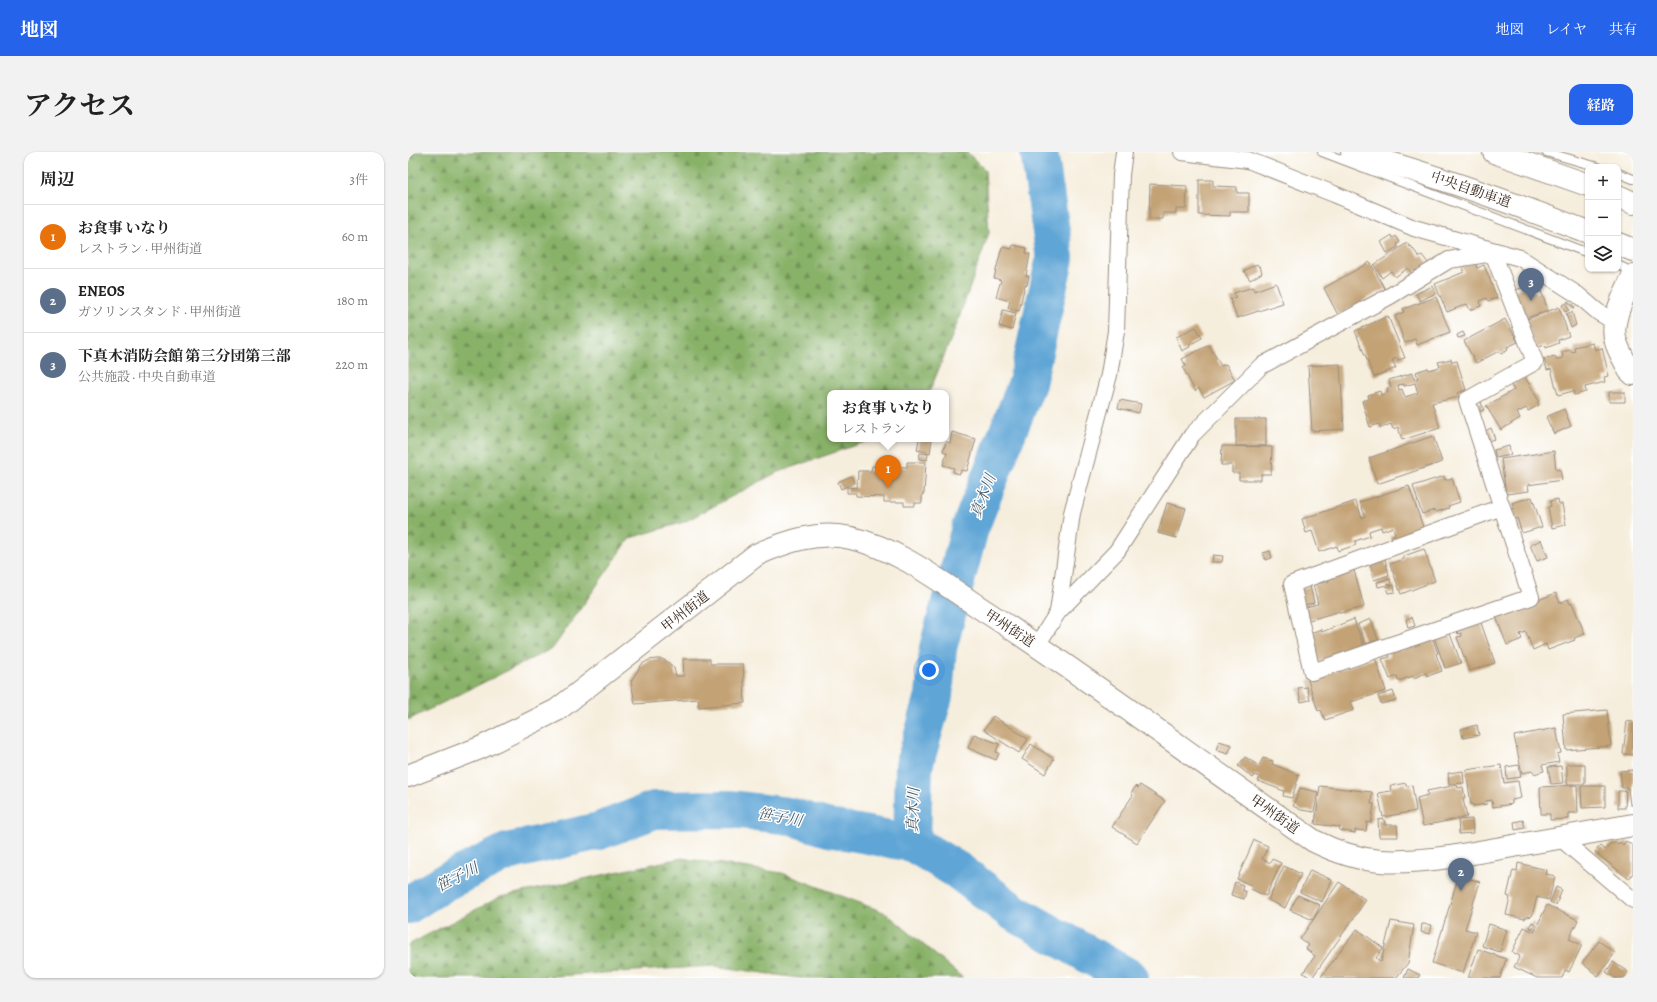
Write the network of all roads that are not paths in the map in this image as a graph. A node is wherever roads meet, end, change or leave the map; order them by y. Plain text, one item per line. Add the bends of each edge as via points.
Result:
1 (1124, 152) edge
2 (1182, 152) edge
3 (1322, 152) edge
4 (1352, 152) edge
5 (1494, 152) edge
6 (1546, 152) edge
7 (1588, 164) edge
8 (1621, 174) edge
9 (1633, 179) edge
10 (1585, 184) edge
11 (1621, 197) edge
12 (1633, 203) edge
13 (1585, 231) edge
14 (1621, 245) edge
15 (1633, 250) edge
16 (1585, 252) edge
17 (1496, 253) junction
18 (1621, 266) edge
19 (1633, 272) edge
20 (1633, 276) edge
21 (1618, 313) junction
22 (1633, 374) edge
23 (1502, 507) junction
24 (1058, 612) junction
25 (1037, 646) junction
26 (408, 776) edge
27 (1633, 825) edge
28 (1559, 837) junction
29 (1633, 900) edge

1 - 24 street via 1116,331 1109,375 1072,513
2 - 17 street via 1248,160 1414,228
3 - 16 lane
4 - 13 main road, 中央自動車道 via 1413,169 1505,200
5 - 10 main road
6 - 7 lane
8 - 9 lane
11 - 12 main road
14 - 15 main road
17 - 21 street via 1520,258 1578,295 1598,312
17 - 23 street via 1535,362 1467,400
17 - 24 street via 1449,260 1390,296 1261,366 1192,435 1117,551
18 - 19 lane
20 - 21 main road
21 - 22 main road via 1615,340
23 - 23 street via 1531,597 1312,672 1292,584
24 - 25 street
25 - 26 main road, 甲州街道 via 907,561 850,538 804,538 779,544 756,555 557,710 480,748
25 - 28 main road, 甲州街道 via 1314,841 1333,850 1360,859 1390,863 1450,857
27 - 28 main road, 甲州街道
28 - 29 street

